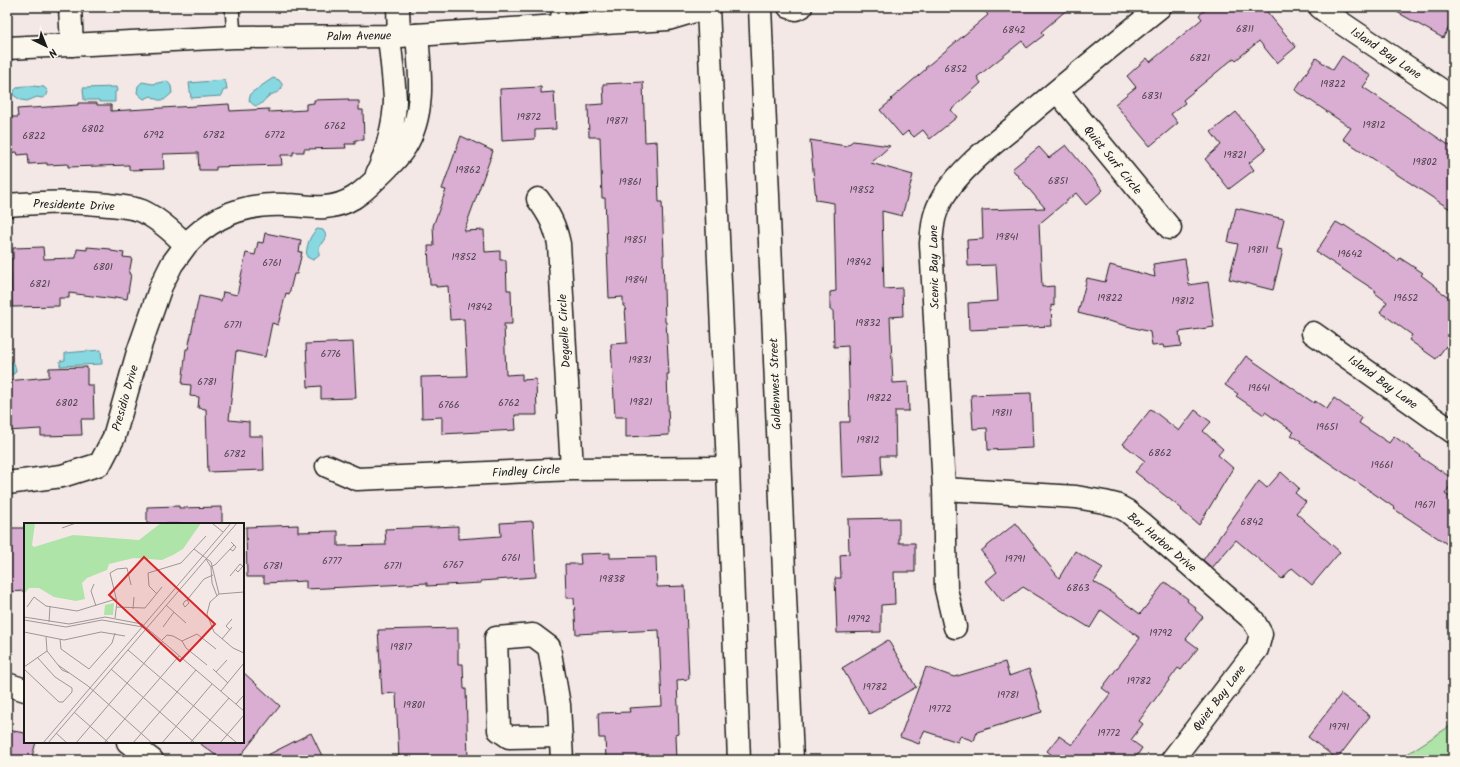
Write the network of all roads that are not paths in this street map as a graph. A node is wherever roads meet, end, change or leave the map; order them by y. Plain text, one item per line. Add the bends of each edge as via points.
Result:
1 (70, 7) edge
2 (232, 7) edge
3 (398, 7) edge
4 (708, 7) edge
5 (760, 7) edge
6 (789, 7) edge
7 (801, 7) edge
8 (1160, 7) edge
9 (1331, 11) edge
10 (558, 16) edge
11 (402, 36) junction
12 (234, 37) junction
13 (72, 45) junction
14 (7, 48) edge
15 (1057, 91) junction
16 (1453, 98) edge
17 (394, 112) junction
18 (417, 116) junction
19 (374, 181) junction
20 (538, 199) dead end
21 (7, 206) edge
22 (1170, 228) dead end
23 (186, 245) junction
24 (1313, 332) dead end
25 (1453, 432) edge
26 (327, 466) dead end
27 (728, 468) junction
28 (572, 469) junction
29 (7, 483) edge
30 (944, 490) junction
31 (955, 627) dead end
32 (1261, 634) joint
33 (7, 684) edge
34 (24, 690) edge
35 (560, 736) junction
36 (129, 743) edge
37 (152, 760) edge
38 (562, 760) edge
39 (739, 760) edge
40 (792, 760) edge
41 (1172, 760) edge

1 - 13 street
2 - 12 lane
3 - 11 street
4 - 10 street, Palm Avenue via 668,19
4 - 27 street
5 - 40 street, Goldenwest Street
6 - 7 street
8 - 15 street, Scenic Bay Lane
9 - 16 street, Island Bay Lane
10 - 11 street, Palm Avenue
11 - 12 street, Palm Avenue
11 - 17 street via 394,86
11 - 18 street via 420,91
12 - 13 street, Palm Avenue
13 - 14 street, Palm Avenue
15 - 22 street, Quiet Surf Circle
15 - 30 street, Scenic Bay Lane via 958,176 943,197 933,218 932,243
17 - 18 street
17 - 19 street via 389,139
18 - 19 street via 405,147
19 - 23 street via 361,193 335,206 263,204 232,212 202,229
20 - 28 street, Deguelle Circle via 556,229 559,244
21 - 23 street, Presidente Drive via 65,202 126,207 141,211 168,227
23 - 29 street, Presidio Drive via 160,286 114,437 100,464 62,476
24 - 25 street, Island Bay Lane
26 - 28 street, Findley Circle via 357,479
27 - 28 street, Findley Circle
27 - 39 street
30 - 31 street, Scenic Bay Lane via 946,589
30 - 32 street, Bar Harbor Drive via 1076,497 1116,505 1143,524 1253,620
32 - 41 street, Quiet Bay Lane via 1257,649
33 - 34 street
35 - 35 street via 559,705 549,647 533,635 496,638 499,730 509,737
35 - 38 street
36 - 37 street

